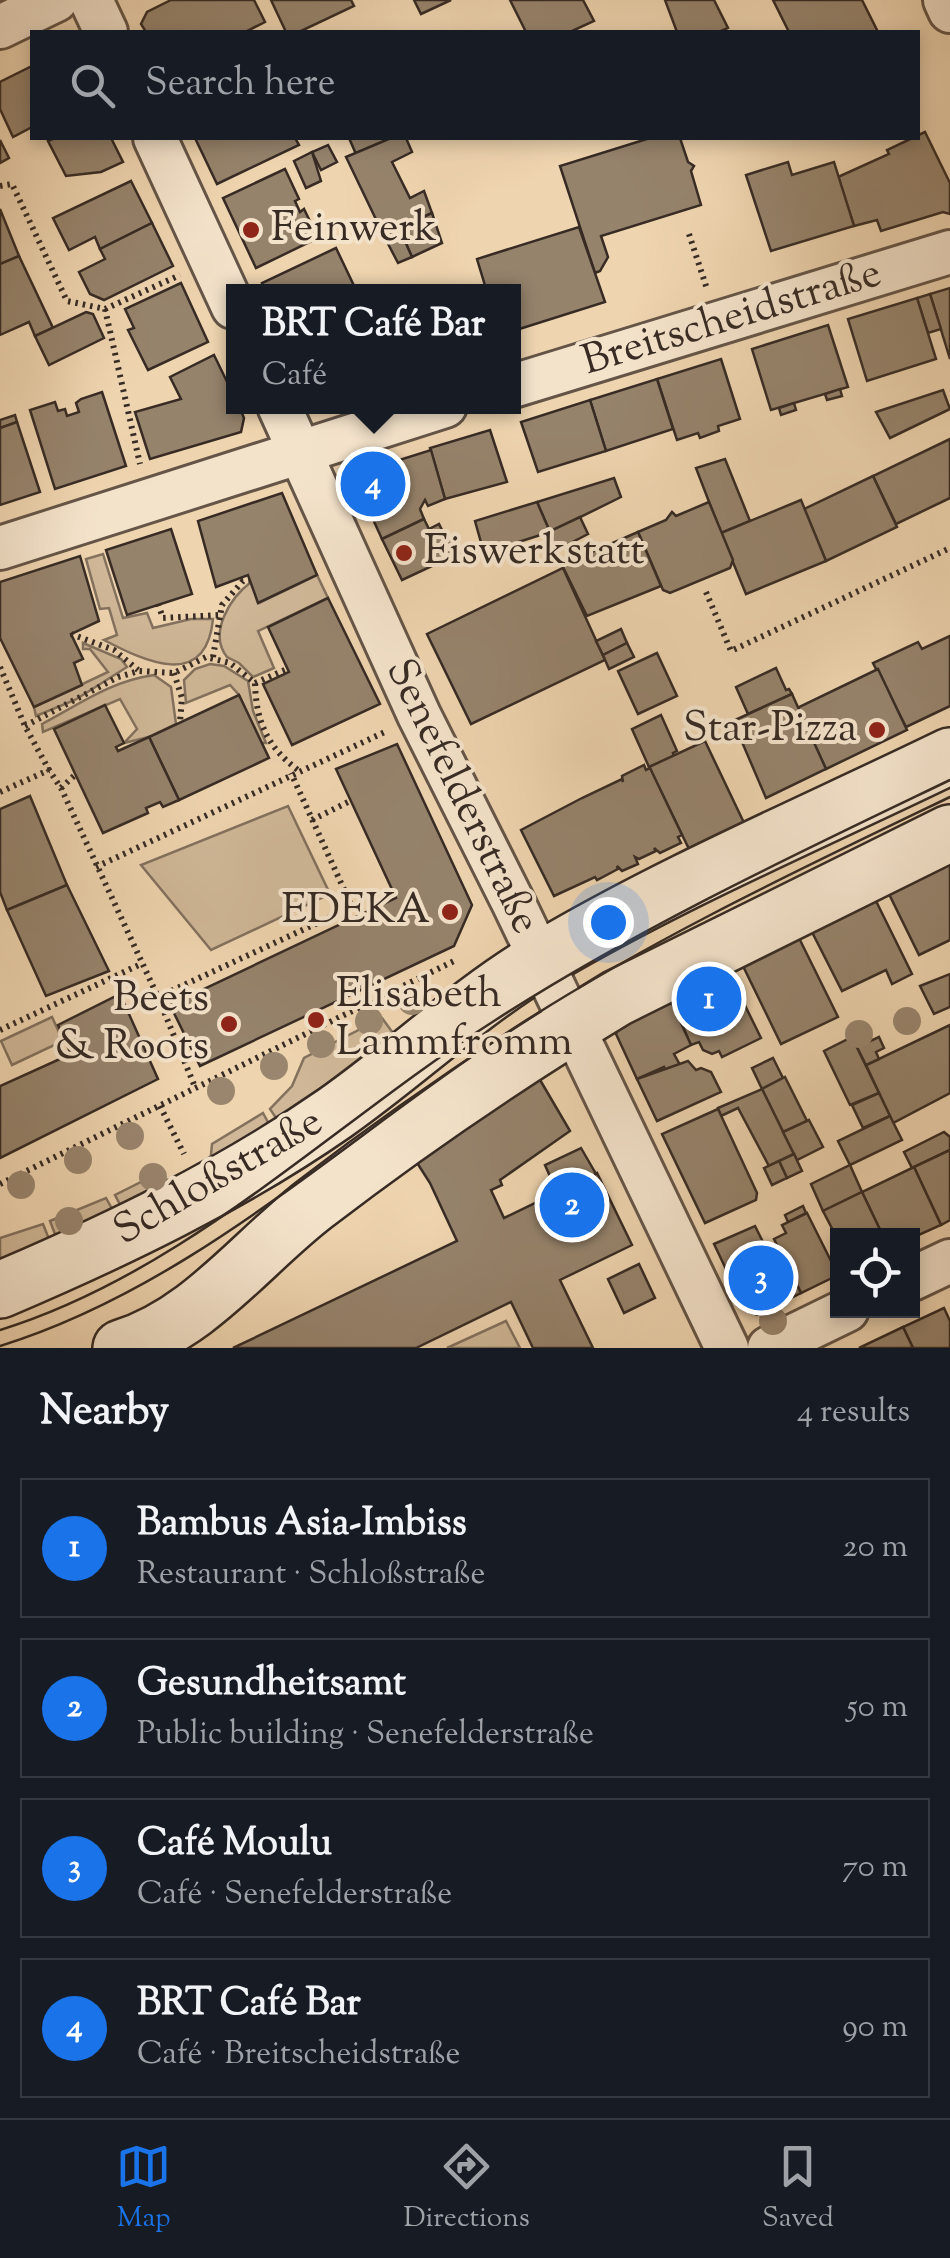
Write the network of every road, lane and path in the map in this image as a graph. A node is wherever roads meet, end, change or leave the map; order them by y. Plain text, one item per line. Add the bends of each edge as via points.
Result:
1 (56, 0) edge
2 (91, 0) edge
3 (945, 0) edge
4 (950, 11) edge
5 (0, 27) edge
6 (105, 30) edge
7 (155, 140) edge
8 (0, 186) edge
9 (688, 234) dead end
10 (950, 252) edge
11 (212, 261) junction
12 (226, 292) edge
13 (106, 310) junction
14 (718, 324) junction
15 (521, 384) edge
16 (283, 414) edge
17 (419, 414) edge
18 (300, 451) junction
19 (148, 500) junction
20 (0, 548) edge
21 (950, 548) edge
22 (250, 580) dead end
23 (706, 592) dead end
24 (158, 604) dead end
25 (220, 615) junction
26 (71, 634) dead end
27 (213, 658) junction
28 (0, 667) edge
29 (288, 669) dead end
30 (139, 671) junction
31 (174, 673) junction
32 (255, 683) junction
33 (180, 722) dead end
34 (25, 726) junction
35 (389, 730) dead end
36 (950, 756) edge
37 (49, 770) junction
38 (294, 772) junction
39 (76, 774) dead end
40 (60, 788) junction
41 (0, 792) edge
42 (352, 800) dead end
43 (312, 820) junction
44 (950, 832) edge
45 (96, 867) junction
46 (459, 958) dead end
47 (540, 961) junction
48 (142, 964) junction
49 (158, 997) junction
50 (571, 1026) junction
51 (0, 1030) edge
52 (195, 1087) junction
53 (0, 1184) edge
54 (950, 1261) edge
55 (920, 1275) edge
56 (0, 1290) edge
57 (831, 1318) edge
58 (121, 1348) edge
59 (727, 1348) edge
60 (769, 1348) edge

1 - 5 street
2 - 6 street
3 - 4 street
7 - 11 street
8 - 13 path via 12,184 67,301
9 - 14 path
10 - 14 street, Breitscheidstraße
11 - 12 street
11 - 13 path
13 - 19 path
14 - 15 street, Breitscheidstraße
16 - 18 street, Senefelderstraße
17 - 18 street
18 - 19 street
18 - 47 street, Senefelderstraße
19 - 20 street
21 - 23 path via 731,651
22 - 25 path
24 - 25 path via 163,618
25 - 27 path
26 - 30 path via 114,650
27 - 31 path
27 - 32 path
28 - 34 path
29 - 32 path
30 - 31 path
30 - 34 path
31 - 33 path
32 - 38 path via 264,732
34 - 37 path
35 - 38 path
36 - 47 street, Schloßstraße
37 - 40 path
37 - 41 path
38 - 43 path
38 - 45 path
39 - 40 path
40 - 45 path
42 - 43 path
43 - 49 path via 352,907
44 - 50 street, Schloßstraße
45 - 48 path
46 - 52 path
47 - 50 street, Senefelderstraße
47 - 56 street, Schloßstraße via 334,1113 204,1194
48 - 49 path
48 - 51 path
49 - 52 path
50 - 58 street, Schloßstraße via 365,1167 193,1311 151,1339
50 - 59 street, Senefelderstraße
52 - 53 path
54 - 55 street
57 - 60 street

